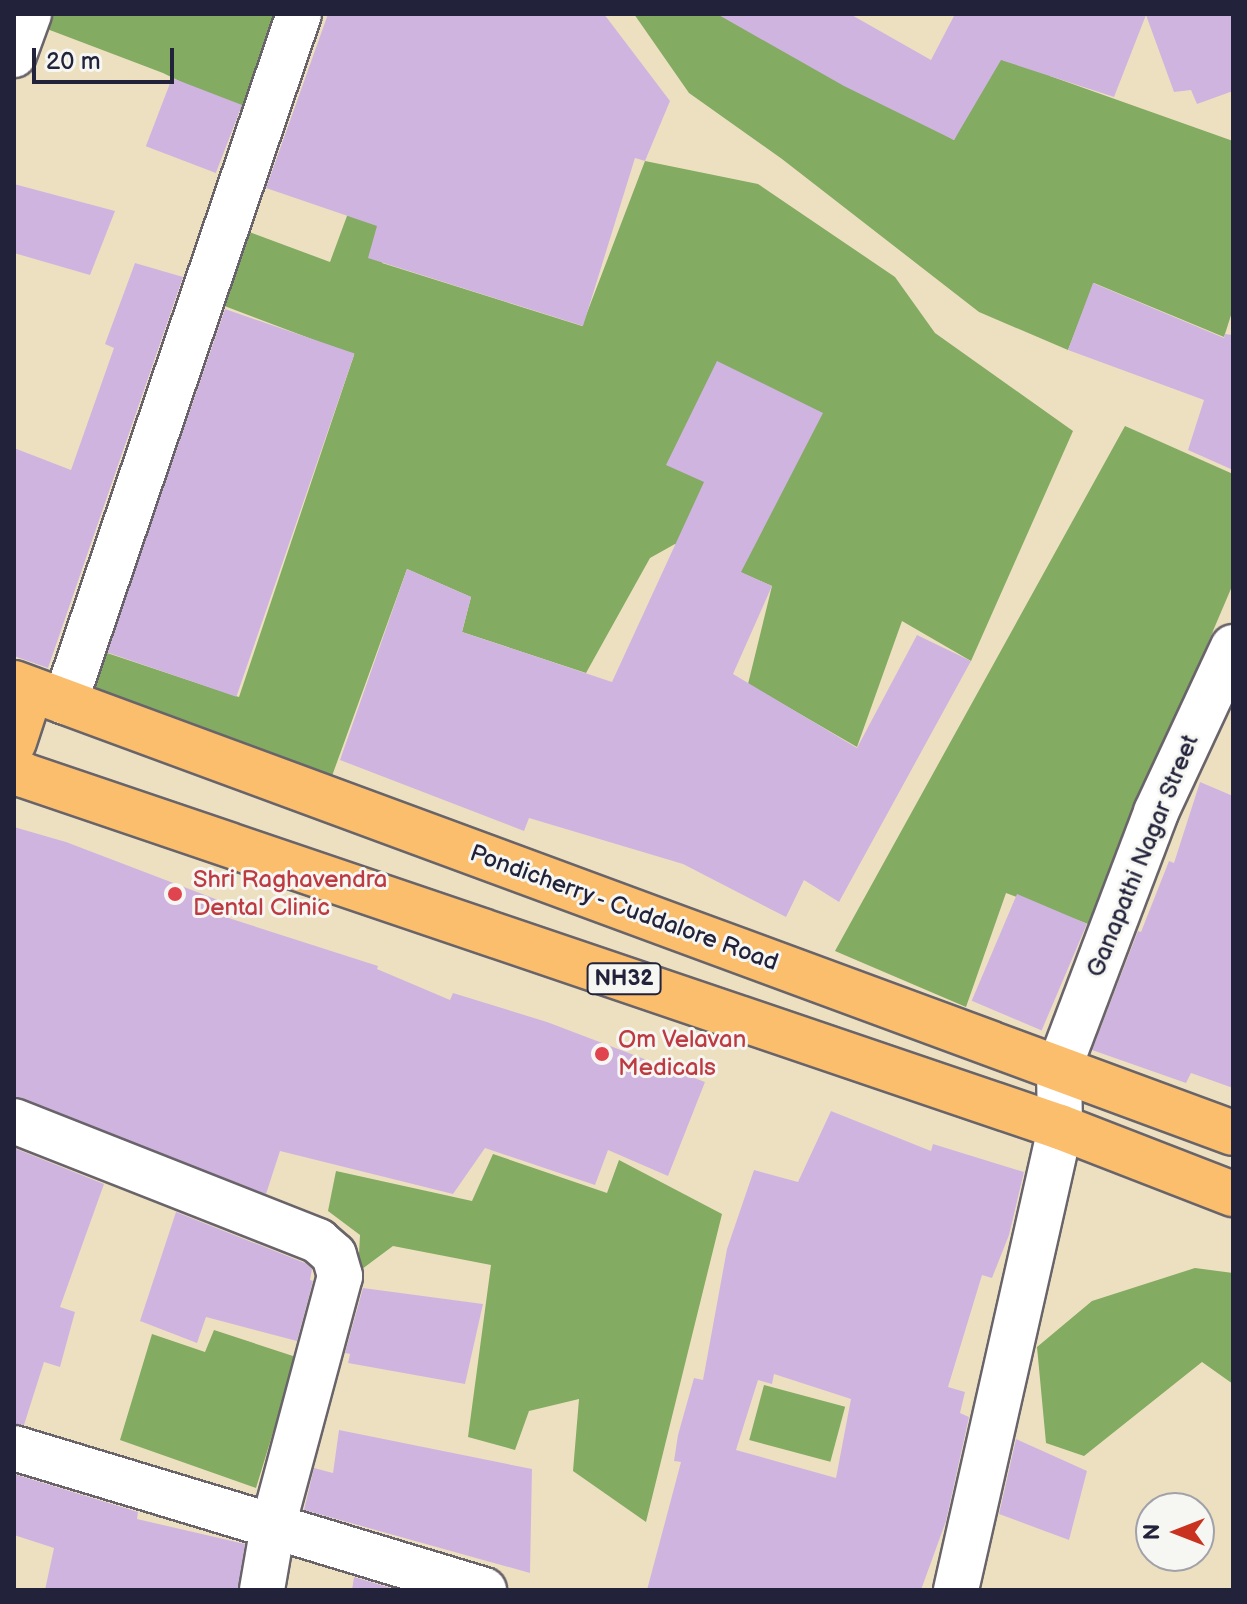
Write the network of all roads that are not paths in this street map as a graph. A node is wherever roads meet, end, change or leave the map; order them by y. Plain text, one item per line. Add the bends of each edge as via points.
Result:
1 (29, 14) edge
2 (299, 14) edge
3 (14, 55) edge
4 (1233, 647) edge
5 (37, 692) edge
6 (16, 771) edge
7 (1059, 1068) junction
8 (14, 1121) edge
9 (1060, 1127) junction
10 (1233, 1133) edge
11 (1233, 1194) edge
12 (14, 1448) edge
13 (273, 1526) junction
14 (262, 1590) edge
15 (484, 1590) edge
16 (956, 1590) edge

1 - 3 street
2 - 5 street
4 - 7 street, Ganapathi Nagar Street via 1156,812
5 - 6 highway
5 - 7 highway, Pondicherry - Cuddalore Road
6 - 9 highway, NH32
7 - 9 street
7 - 10 highway, Pondicherry - Cuddalore Road
8 - 13 street via 318,1241 334,1255 340,1276
9 - 11 highway, NH32
9 - 16 street
12 - 13 street
13 - 14 street
13 - 15 street

